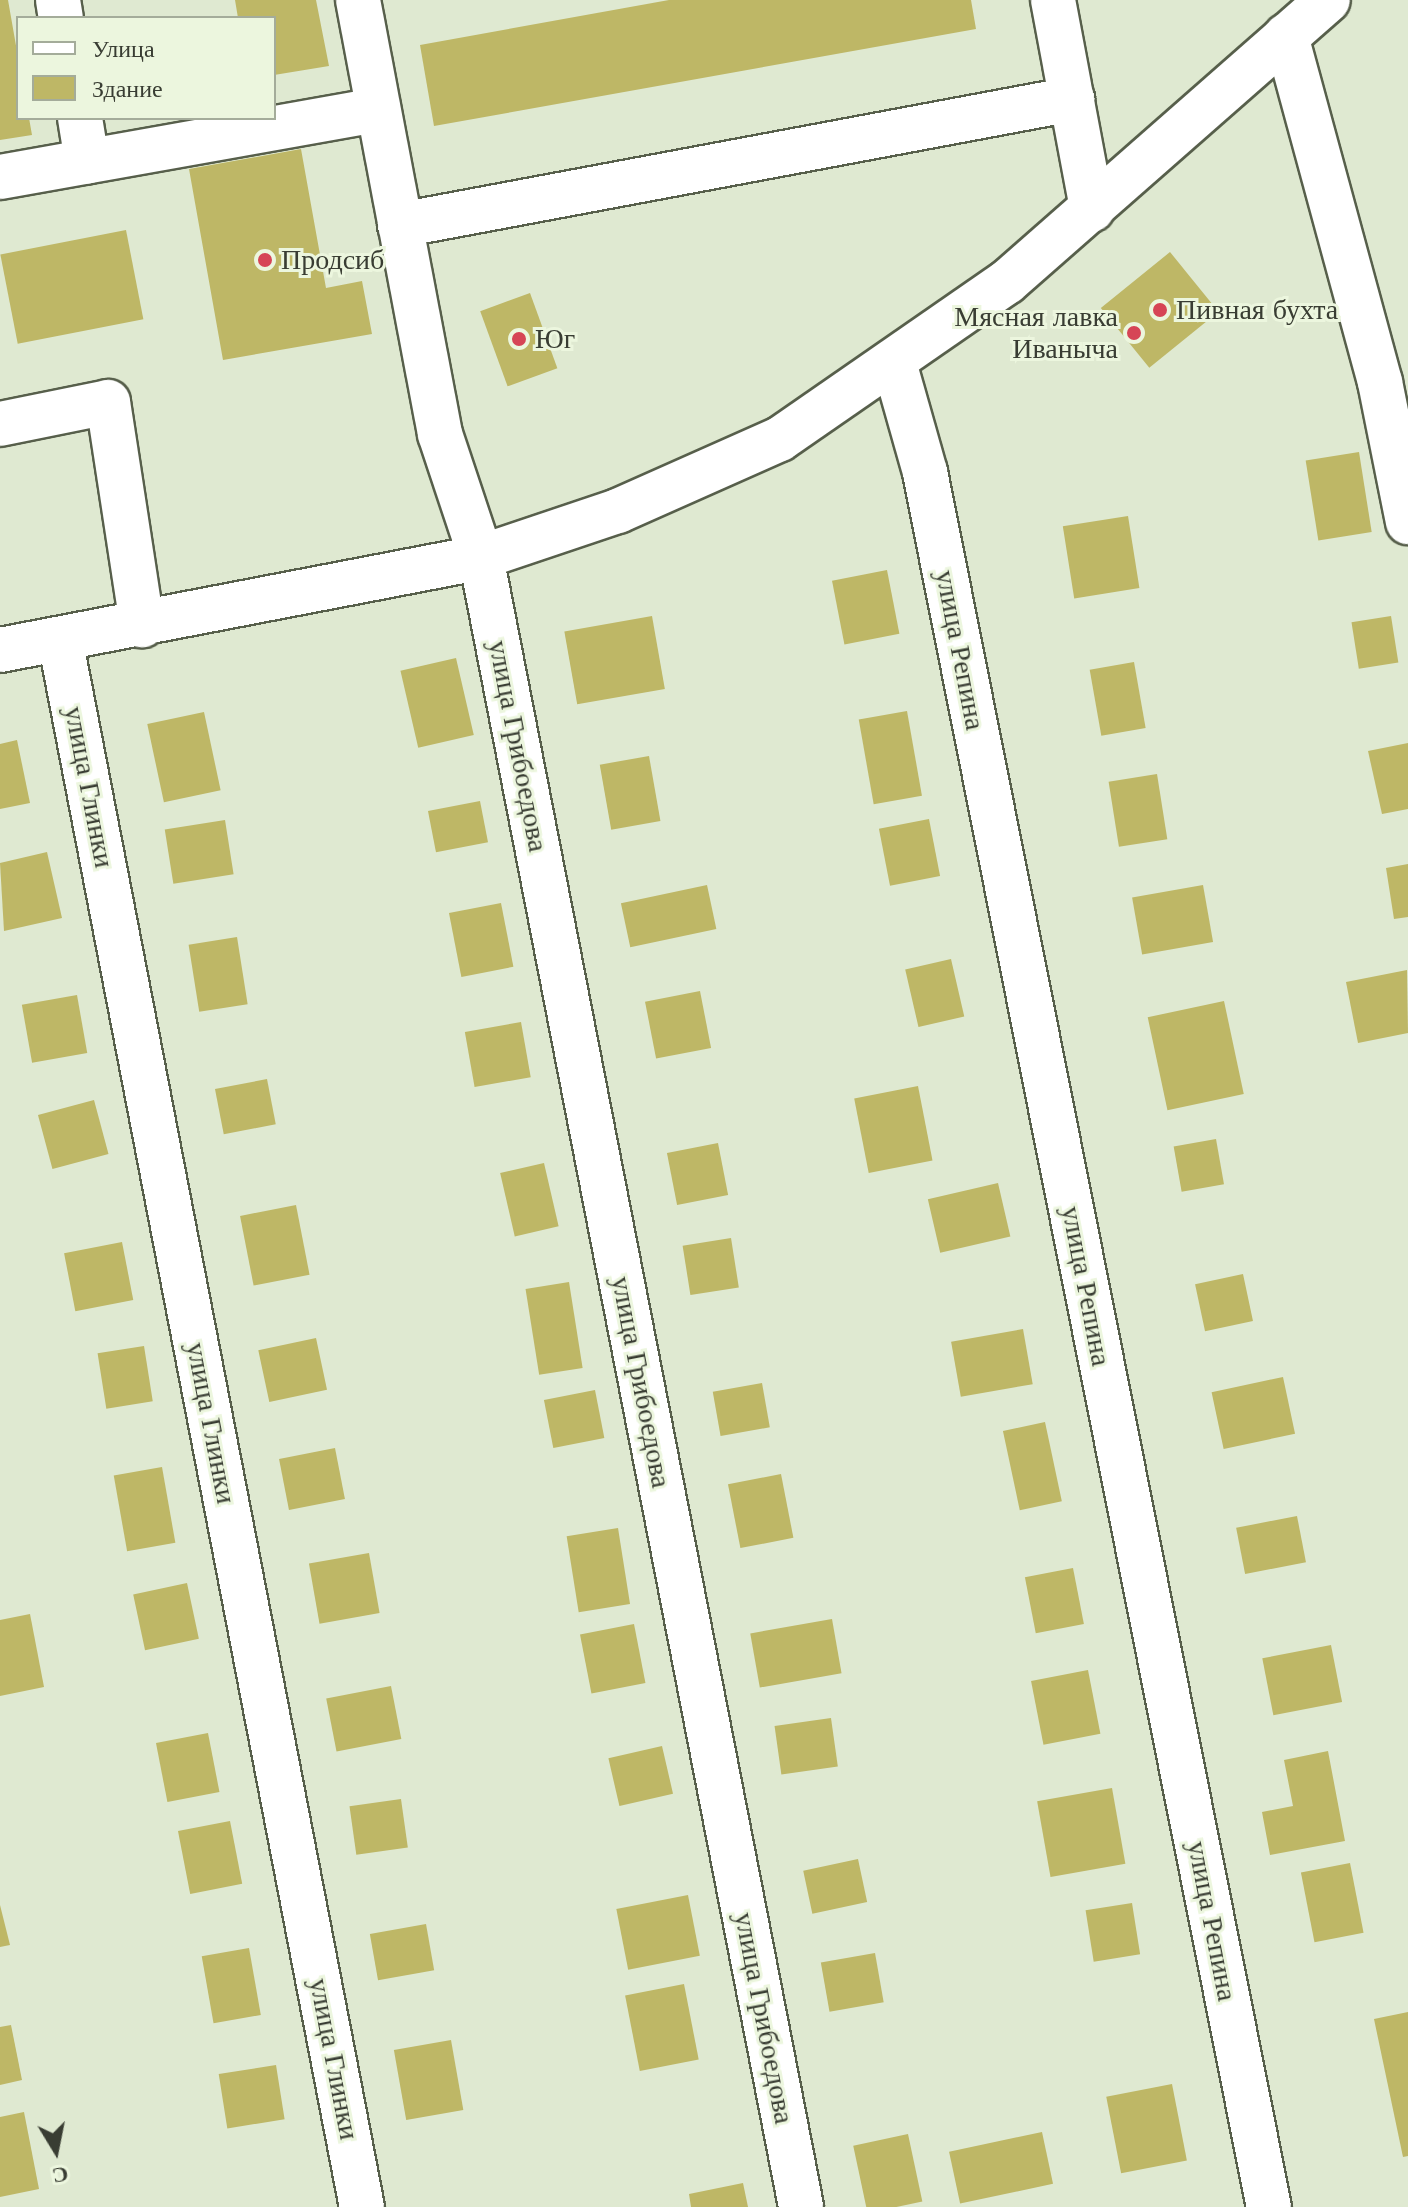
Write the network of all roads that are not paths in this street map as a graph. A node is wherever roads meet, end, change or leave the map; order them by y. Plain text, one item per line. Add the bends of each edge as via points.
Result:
1 (358, 0) edge
2 (1053, 0) edge
3 (1328, 0) edge
4 (1286, 36) junction
5 (1072, 99) junction
6 (378, 110) junction
7 (80, 120) edge
8 (87, 161) junction
9 (0, 177) edge
10 (1092, 209) junction
11 (400, 225) junction
12 (895, 366) junction
13 (0, 424) edge
14 (1408, 522) edge
15 (481, 557) junction
16 (142, 625) junction
17 (60, 639) junction
18 (0, 650) edge
19 (362, 2207) edge
20 (801, 2207) edge
21 (1269, 2207) edge

1 - 6 street, улица Грибоедова
2 - 5 street
3 - 4 street
4 - 10 street
4 - 14 street via 1380,382
5 - 10 street
5 - 11 street
6 - 8 street
6 - 11 street, улица Грибоедова
7 - 8 street
8 - 9 street
10 - 12 street
11 - 15 street, улица Грибоедова via 440,434
12 - 15 street via 780,439 618,511
12 - 21 street, улица Репина via 925,472
13 - 16 street via 108,402
15 - 16 street
15 - 20 street, улица Грибоедова
16 - 17 street
17 - 18 street
17 - 19 street, улица Глинки

